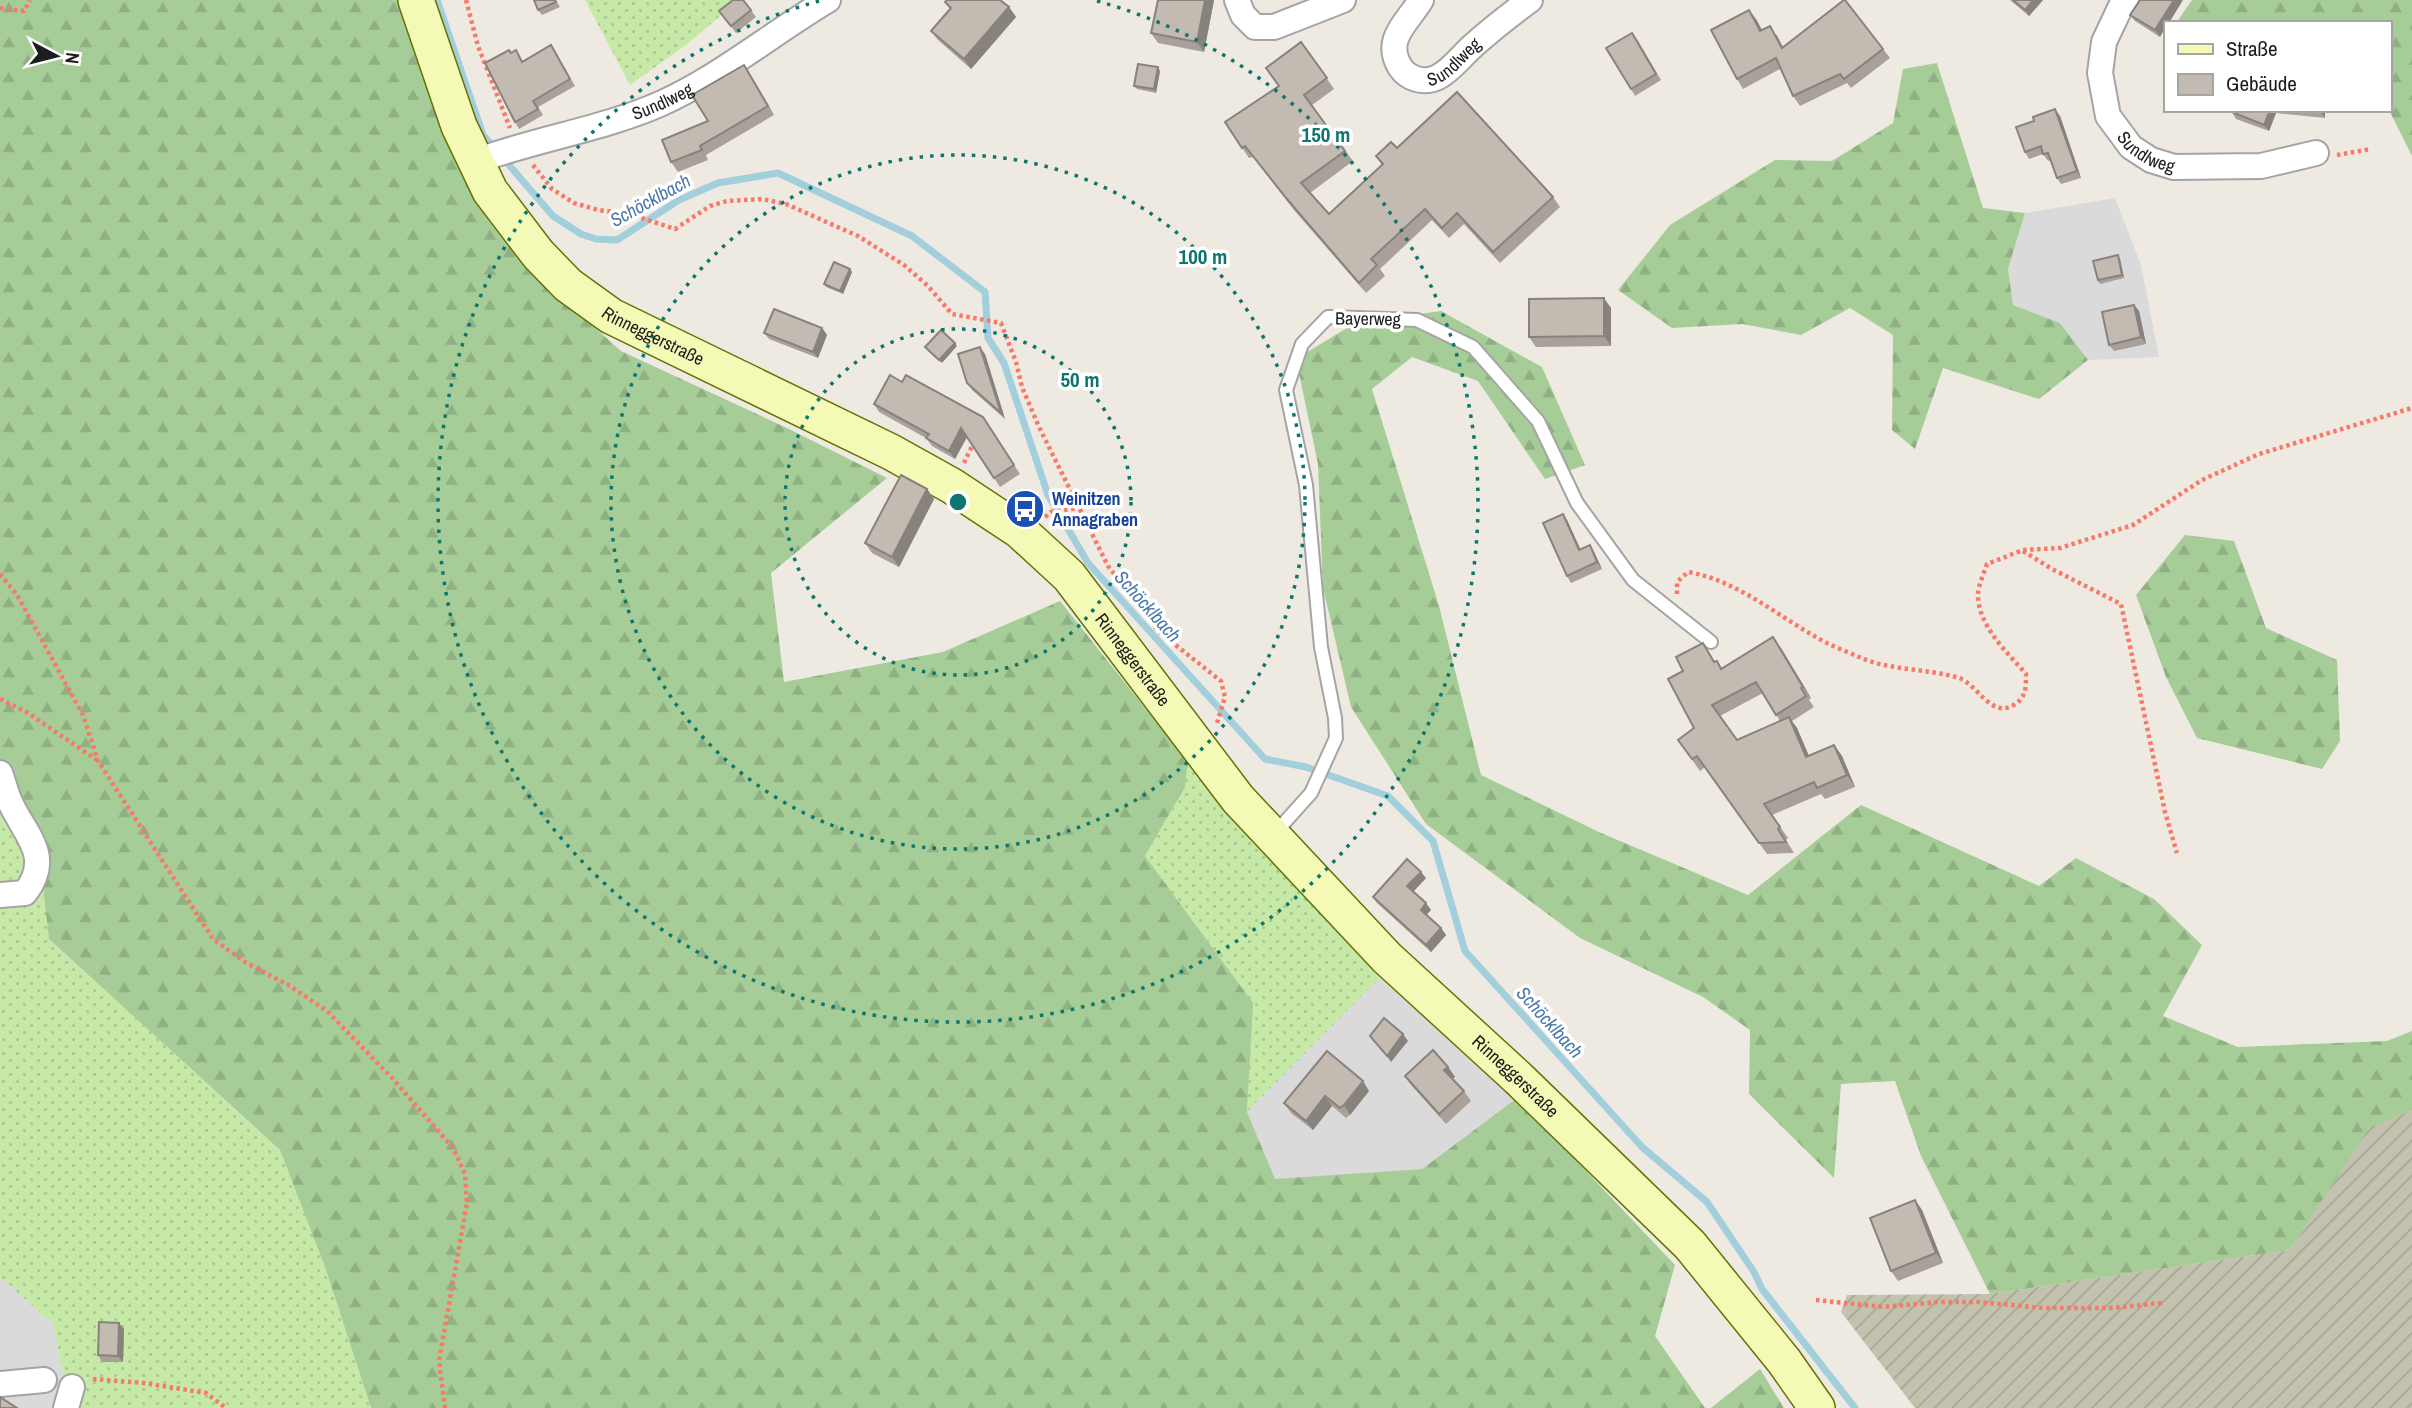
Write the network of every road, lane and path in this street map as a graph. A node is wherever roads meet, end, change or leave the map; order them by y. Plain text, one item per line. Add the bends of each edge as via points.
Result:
1 (30, 0) edge
2 (416, 0) edge
3 (828, 0) edge
4 (1237, 0) edge
5 (1343, 0) edge
6 (1421, 0) edge
7 (1530, 0) edge
8 (2126, 0) edge
9 (0, 8) edge
10 (2371, 149) dead end
11 (2316, 153) joint
12 (476, 161) junction
13 (630, 214) dead end
14 (2412, 408) edge
15 (1075, 509) junction
16 (1045, 518) dead end
17 (2023, 550) junction
18 (0, 574) edge
19 (1706, 638) joint
20 (0, 699) edge
21 (1217, 722) dead end
22 (98, 761) junction
23 (0, 773) edge
24 (1284, 823) dead end
25 (2177, 853) dead end
26 (0, 895) edge
27 (1816, 1300) dead end
28 (2162, 1303) dead end
29 (44, 1380) dead end
30 (0, 1384) edge
31 (74, 1391) edge
32 (226, 1408) edge
33 (445, 1408) edge
34 (1817, 1408) edge

1 - 9 path via 24,11
2 - 12 main road, Rinneggerstraße
3 - 12 street, Sundlweg via 698,86 664,102
4 - 5 street via 1255,27 1274,27
6 - 7 street, Sundlweg via 1396,37 1393,52 1411,79 1426,80 1438,77
8 - 11 street, Sundlweg via 2104,43 2099,73 2108,116 2131,147 2174,167 2261,166
10 - 11 path via 2339,155
12 - 34 main road, Rinneggerstraße via 490,191 538,254 568,285 611,316 952,485 1014,526 1069,576 1238,799 1387,958 1690,1245
13 - 15 path via 675,229 710,206 727,201 762,199 786,204 858,236 904,265 952,314 1001,323 1022,387
14 - 17 path via 2259,454 2202,480 2133,525 2060,548
15 - 16 path via 1051,512
15 - 21 path via 1108,566 1158,631 1221,681 1224,704
17 - 19 path via 1987,564 1978,595 1993,634 2026,674 2025,693 2008,708 1994,706 1961,678 1864,659 1816,637 1772,608 1705,575 1688,572 1676,582 1677,600
17 - 25 path via 2121,604
18 - 22 path via 17,594 83,715
19 - 24 lane, Bayerweg via 1633,580 1577,503 1538,421 1473,347 1417,320 1328,317 1302,344 1286,390 1306,485 1321,647 1336,738 1319,780
20 - 22 path
22 - 33 path via 213,939 327,1012 453,1148 465,1174 467,1203 439,1361
23 - 26 street via 37,856 34,880 25,893
27 - 28 path via 1884,1307 1979,1302 2112,1308
29 - 30 street
31 - 32 path via 144,1383 206,1393

